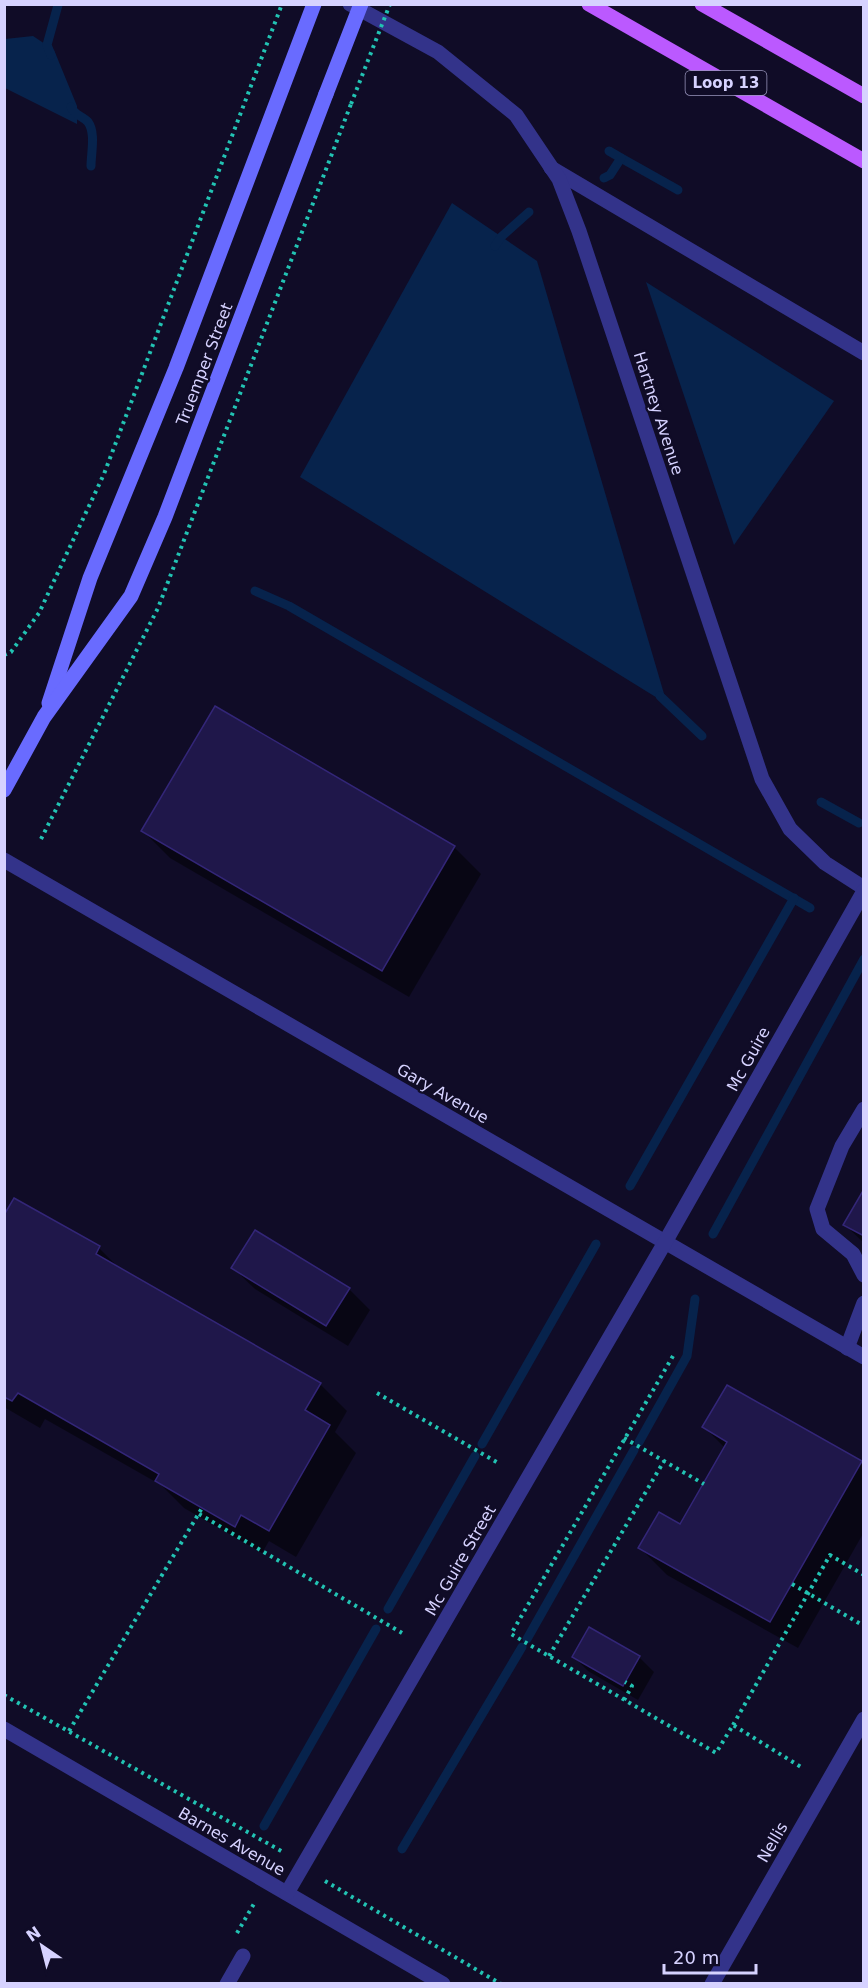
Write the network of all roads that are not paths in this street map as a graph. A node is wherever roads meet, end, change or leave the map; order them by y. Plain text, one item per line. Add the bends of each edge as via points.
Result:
1 (314, 4) edge
2 (350, 4) edge
3 (361, 4) edge
4 (589, 4) edge
5 (702, 4) edge
6 (864, 96) edge
7 (864, 161) edge
8 (551, 168) junction
9 (864, 353) edge
10 (44, 717) junction
11 (4, 790) edge
12 (4, 860) edge
13 (864, 889) edge
14 (864, 1109) edge
15 (664, 1244) junction
16 (864, 1275) edge
17 (864, 1303) edge
18 (847, 1347) junction
19 (864, 1357) edge
20 (864, 1719) edge
21 (4, 1729) edge
22 (287, 1893) junction
23 (243, 1956) road end
24 (228, 1983) edge
25 (442, 1983) edge
26 (712, 1983) edge

1 - 10 street, Truemper Street via 147,441 90,578
2 - 8 street, Hartney Avenue via 438,52 482,86 516,115
3 - 10 street, Truemper Street, bridge via 165,517 131,596
4 - 7 main road, Loop 13
5 - 6 main road
8 - 9 street
8 - 13 street, Hartney Avenue via 579,231 762,779 790,829 825,863
10 - 11 street, Truemper Street
12 - 15 street, Gary Avenue
13 - 15 street, Mc Guire
14 - 16 street via 842,1146 817,1209 823,1229 853,1254
15 - 18 street, Gary Avenue
15 - 22 street, Mc Guire Street
17 - 18 street
18 - 19 street, Gary Avenue
20 - 26 street, Nellis
21 - 22 street, Barnes Avenue
22 - 25 street, Barnes Avenue
23 - 24 street

